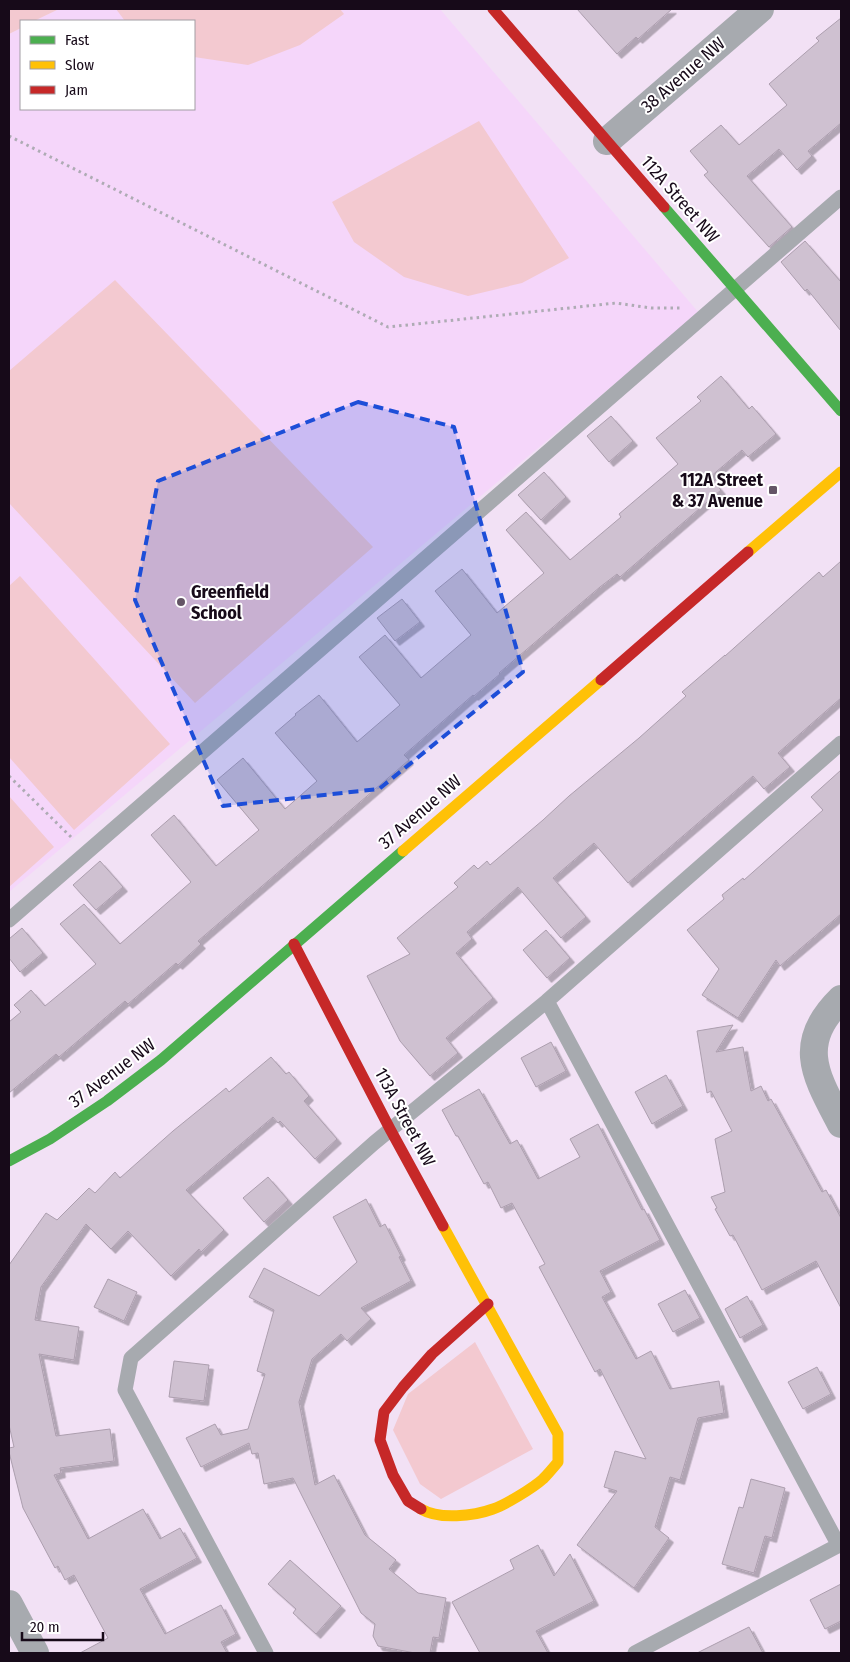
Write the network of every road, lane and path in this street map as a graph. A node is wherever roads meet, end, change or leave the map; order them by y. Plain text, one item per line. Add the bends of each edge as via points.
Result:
1 (493, 9) edge
2 (760, 9) edge
3 (9, 136) edge
4 (607, 141) junction
5 (841, 197) edge
6 (735, 290) junction
7 (682, 308) dead end
8 (841, 411) edge
9 (841, 472) edge
10 (841, 743) edge
11 (9, 776) edge
12 (87, 852) junction
13 (9, 920) edge
14 (294, 944) junction
15 (841, 999) edge
16 (547, 1001) junction
17 (841, 1124) edge
18 (390, 1128) junction
19 (9, 1161) edge
20 (488, 1304) junction
21 (840, 1545) edge
22 (9, 1604) edge
23 (35, 1653) edge
24 (266, 1653) edge
25 (635, 1653) edge

1 - 4 street, 112A Street NW
2 - 4 street, 38 Avenue NW
3 - 7 path via 388,327 616,303
4 - 6 street, 112A Street NW
5 - 6 lane
6 - 8 street, 112A Street NW
6 - 12 lane
9 - 14 street, 37 Avenue NW
10 - 16 lane
11 - 12 path
12 - 13 lane
14 - 18 street, 113A Street NW
14 - 19 street, 37 Avenue NW via 161,1060 50,1139
15 - 17 street via 825,1018 814,1045 815,1068 821,1086
16 - 18 lane
16 - 21 lane
18 - 20 street, 113A Street NW
18 - 24 lane via 131,1358 125,1390
20 - 20 street, 113A Street NW via 432,1354 384,1412 380,1440 393,1475 408,1501 426,1512 446,1516 492,1509 542,1480 558,1462 558,1434
21 - 25 lane
22 - 23 street

